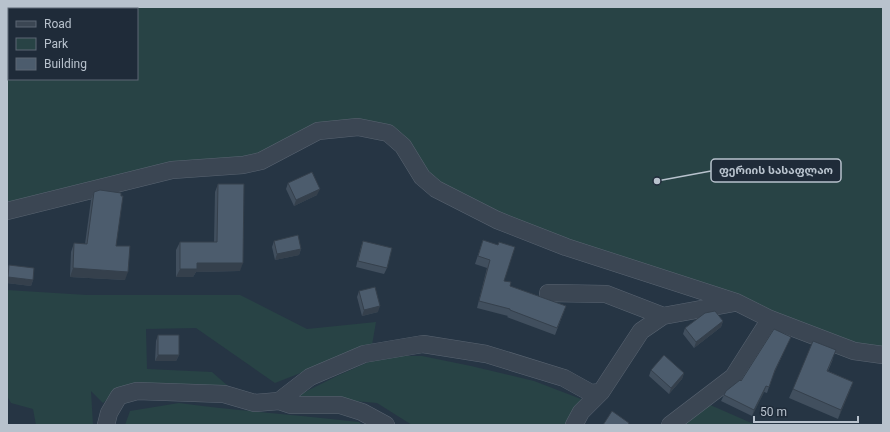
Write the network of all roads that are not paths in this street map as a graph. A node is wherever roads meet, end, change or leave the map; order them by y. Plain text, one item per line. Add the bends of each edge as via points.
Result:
1 (7, 211) edge
2 (548, 293) dead end
3 (736, 302) junction
4 (663, 316) junction
5 (770, 318) junction
6 (883, 356) edge
7 (602, 392) junction
8 (279, 401) junction
9 (106, 425) edge
10 (386, 425) edge
11 (574, 425) edge
12 (670, 425) edge

1 - 3 street via 172,170 249,164 261,161 318,131 358,127 388,133 403,146 422,177 436,189 498,220 566,247
2 - 4 street via 606,294
3 - 4 street
3 - 5 street
4 - 7 street via 641,331
5 - 6 street via 854,352
5 - 12 street via 733,377
7 - 8 street via 591,393 564,378 486,354 423,344 364,354 310,377
7 - 11 street via 581,412
8 - 9 street via 255,403 224,394 138,391 120,396
8 - 10 street via 291,405 340,405 362,412

